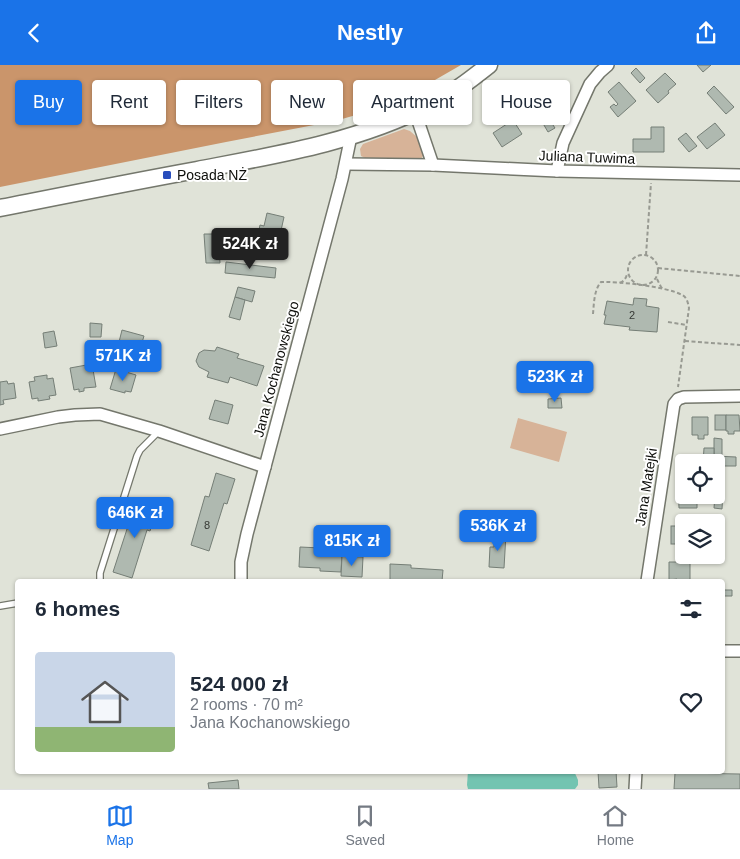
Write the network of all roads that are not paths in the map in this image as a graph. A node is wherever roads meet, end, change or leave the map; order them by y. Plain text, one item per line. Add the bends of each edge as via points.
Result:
1 (489, 65) edge
2 (608, 65) edge
3 (470, 80) edge
4 (383, 125) edge
5 (419, 125) edge
6 (351, 136) junction
7 (346, 164) junction
8 (433, 165) junction
9 (557, 171) junction
10 (740, 175) edge
11 (0, 207) edge
12 (740, 396) edge
13 (0, 429) edge
14 (159, 431) junction
15 (265, 467) junction
16 (100, 579) edge
17 (241, 579) edge
18 (646, 579) edge
19 (15, 603) edge
20 (0, 605) edge
21 (725, 651) edge
22 (740, 651) edge
23 (636, 774) edge
24 (635, 789) edge

1 - 3 main road
2 - 9 street via 590,84 563,143
4 - 6 main road
5 - 8 street
6 - 7 street, Jana Kochanowskiego
6 - 11 main road via 264,157
7 - 8 street, Juliana Tuwima
7 - 15 street, Jana Kochanowskiego
8 - 9 street, Juliana Tuwima
9 - 10 street, Juliana Tuwima
12 - 18 street, Jana Matejki via 684,397 677,400
13 - 14 street via 90,414 110,416
14 - 15 street
14 - 16 lane via 137,456
15 - 17 street, Jana Kochanowskiego via 241,562
19 - 20 lane
21 - 22 street
23 - 24 street

